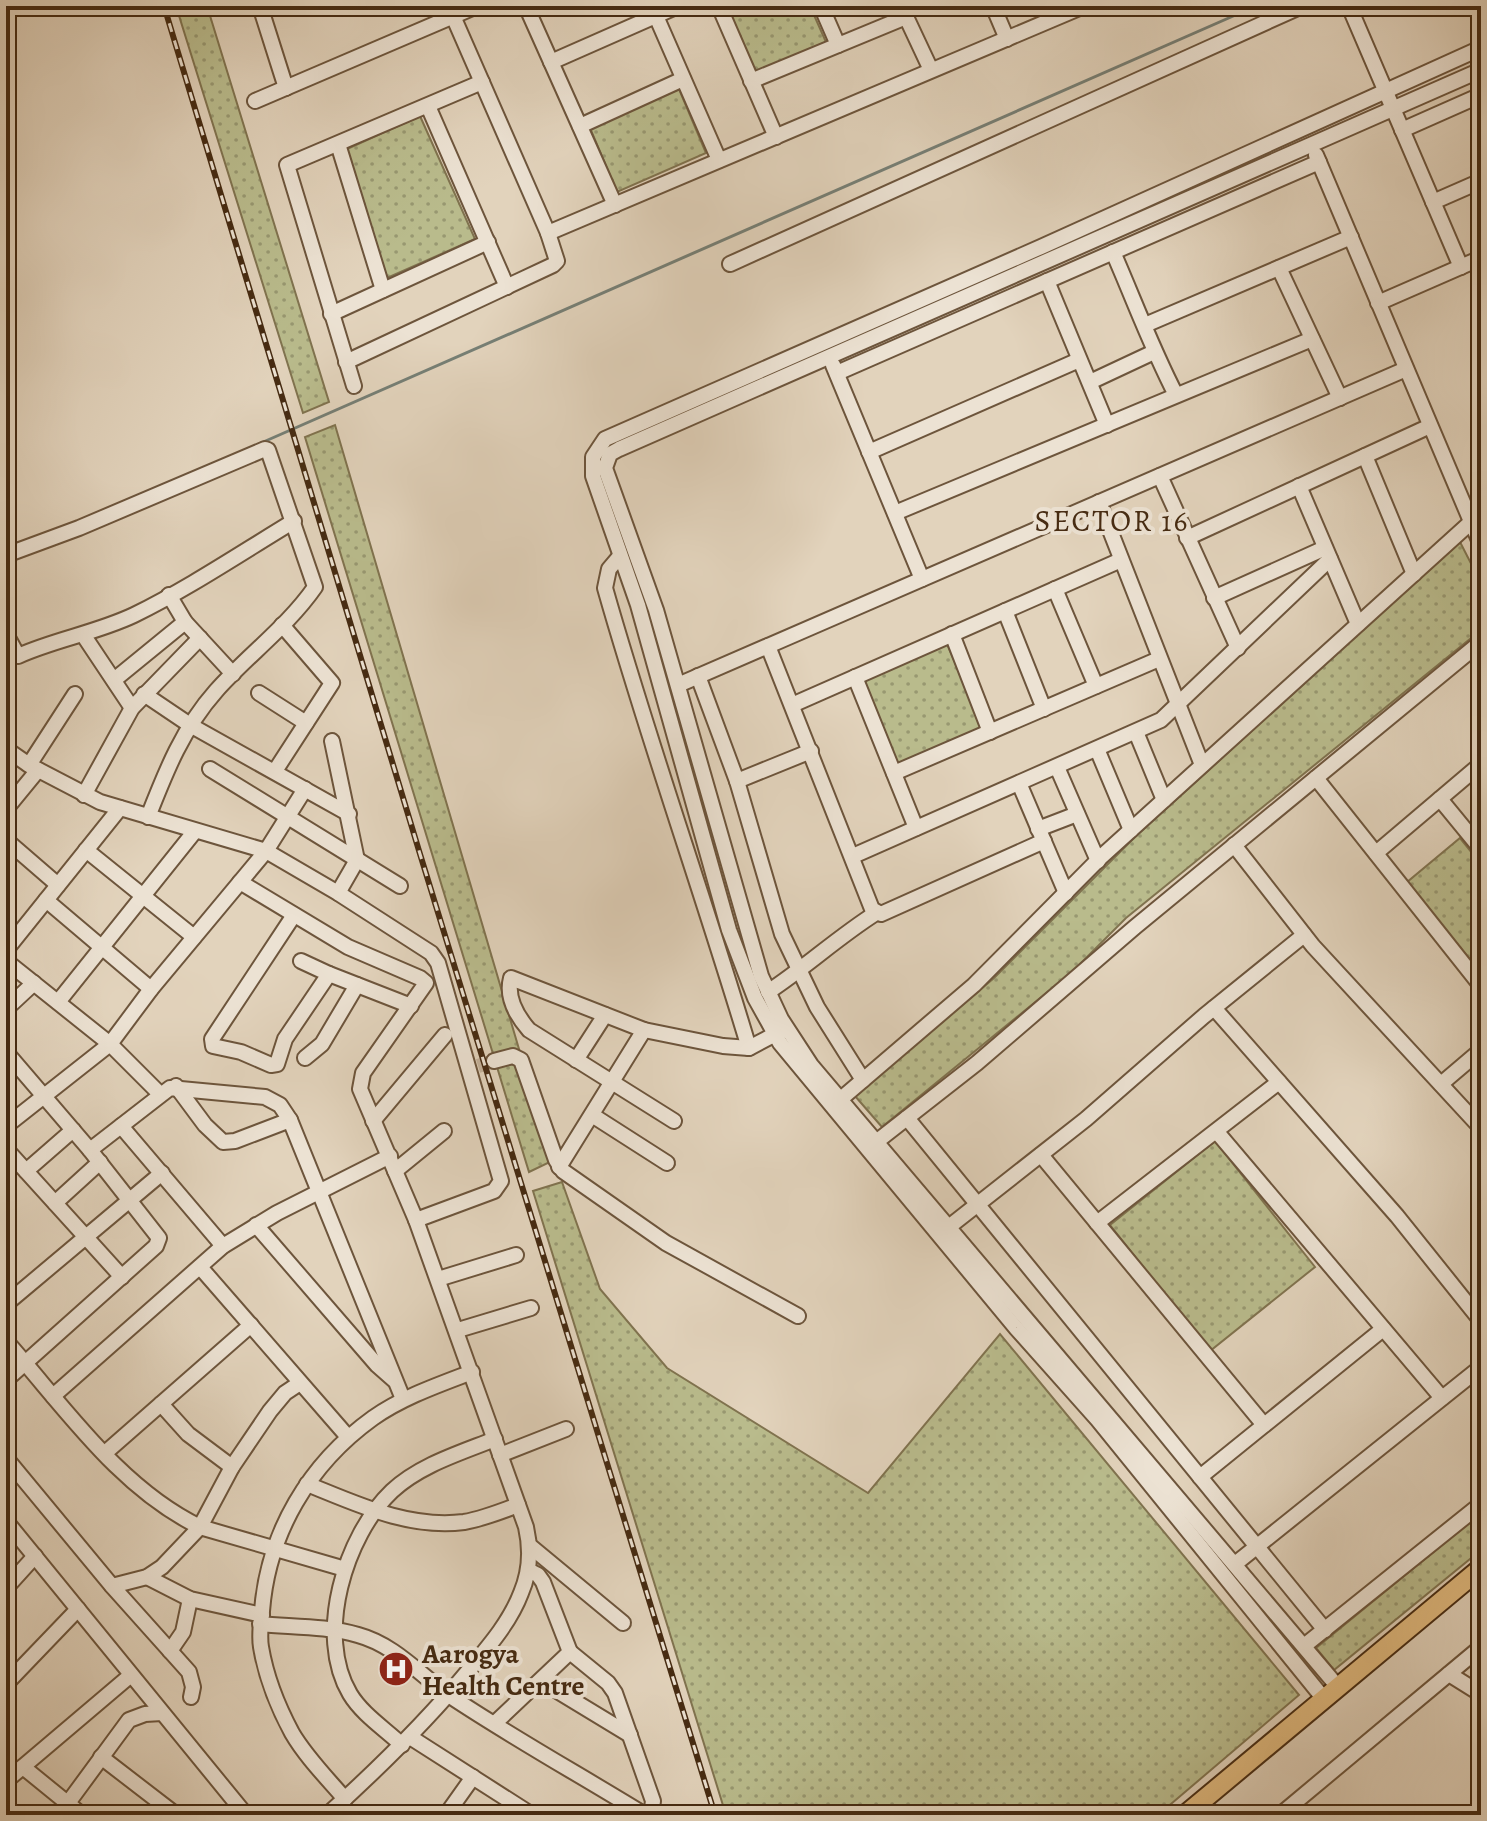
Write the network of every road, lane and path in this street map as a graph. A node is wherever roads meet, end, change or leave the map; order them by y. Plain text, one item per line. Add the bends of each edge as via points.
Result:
1 (260, 6) edge
2 (477, 6) edge
3 (526, 6) edge
4 (678, 6) edge
5 (719, 6) edge
6 (821, 6) edge
7 (993, 6) edge
8 (1084, 6) edge
9 (1302, 6) edge
10 (1349, 6) edge
11 (904, 12) edge
12 (453, 16) junction
13 (656, 16) junction
14 (1007, 39) junction
15 (838, 45) junction
16 (1481, 48) edge
17 (551, 62) junction
18 (931, 70) junction
19 (1481, 70) edge
20 (683, 79) junction
21 (751, 81) junction
22 (482, 82) junction
23 (286, 88) junction
24 (1385, 91) junction
25 (1481, 95) edge
26 (255, 101) dead end
27 (428, 106) junction
28 (1393, 109) junction
29 (580, 126) junction
30 (1304, 128) junction
31 (1402, 130) junction
32 (776, 137) junction
33 (338, 144) junction
34 (1311, 145) junction
35 (719, 160) junction
36 (1319, 162) junction
37 (1481, 181) edge
38 (1433, 202) junction
39 (615, 205) junction
40 (548, 233) junction
41 (1351, 237) junction
42 (488, 242) junction
43 (1113, 252) junction
44 (1481, 258) edge
45 (730, 264) dead end
46 (1461, 267) junction
47 (1279, 268) junction
48 (1047, 281) junction
49 (507, 287) junction
50 (383, 290) junction
51 (1378, 303) junction
52 (331, 314) junction
53 (1145, 325) junction
54 (1312, 339) junction
55 (1154, 352) junction
56 (830, 357) junction
57 (1079, 360) junction
58 (346, 362) junction
59 (1406, 369) junction
60 (837, 373) junction
61 (1090, 382) junction
62 (354, 386) dead end
63 (1176, 395) junction
64 (1340, 398) junction
65 (1107, 425) junction
66 (1430, 426) junction
67 (869, 452) junction
68 (1365, 456) junction
69 (599, 459) junction
70 (1160, 476) junction
71 (1299, 486) junction
72 (1099, 502) junction
73 (895, 513) junction
74 (1476, 518) edge
75 (294, 521) junction
76 (1187, 538) junction
77 (1481, 545) edge
78 (1328, 553) junction
79 (6, 555) edge
80 (620, 556) junction
81 (1121, 560) junction
82 (1414, 574) junction
83 (922, 579) junction
84 (1055, 589) junction
85 (169, 595) junction
86 (1214, 598) junction
87 (1005, 611) junction
88 (185, 622) junction
89 (1358, 624) junction
90 (282, 625) junction
91 (6, 634) edge
92 (952, 634) junction
93 (84, 636) junction
94 (200, 638) junction
95 (1481, 642) edge
96 (768, 646) junction
97 (1238, 648) junction
98 (1159, 659) junction
99 (233, 674) junction
100 (698, 676) junction
101 (855, 677) junction
102 (114, 680) junction
103 (678, 685) junction
104 (1096, 686) junction
105 (259, 693) dead end
106 (75, 694) dead end
107 (144, 694) junction
108 (792, 705) junction
109 (1177, 706) junction
110 (132, 708) junction
111 (1044, 709) junction
112 (306, 723) junction
113 (190, 725) junction
114 (990, 732) junction
115 (1136, 732) junction
116 (332, 741) dead end
117 (6, 749) edge
118 (1097, 749) junction
119 (811, 751) junction
120 (1481, 764) edge
121 (1202, 765) junction
122 (1057, 767) junction
123 (33, 768) junction
124 (210, 769) dead end
125 (275, 771) junction
126 (894, 773) junction
127 (1316, 778) junction
128 (737, 781) junction
129 (1019, 783) junction
130 (305, 789) junction
131 (84, 795) junction
132 (1440, 799) junction
133 (1164, 800) junction
134 (120, 808) junction
135 (6, 809) edge
136 (349, 814) junction
137 (1077, 814) junction
138 (148, 817) junction
139 (287, 817) junction
140 (916, 828) junction
141 (1131, 830) junction
142 (195, 831) junction
143 (1041, 835) junction
144 (6, 840) edge
145 (1234, 845) junction
146 (1481, 849) edge
147 (86, 850) junction
148 (266, 851) junction
149 (1376, 853) junction
150 (853, 856) junction
151 (357, 860) junction
152 (1098, 861) junction
153 (240, 882) junction
154 (58, 885) junction
155 (400, 886) dead end
156 (338, 893) junction
157 (719, 893) junction
158 (1066, 893) junction
159 (144, 895) junction
160 (46, 900) junction
161 (705, 901) junction
162 (876, 913) junction
163 (294, 915) junction
164 (1304, 935) junction
165 (194, 937) junction
166 (101, 948) junction
167 (6, 950) edge
168 (6, 961) edge
169 (301, 961) dead end
170 (800, 971) junction
171 (329, 974) junction
172 (34, 983) junction
173 (357, 985) junction
174 (1481, 986) edge
175 (151, 989) junction
176 (768, 992) junction
177 (58, 1002) junction
178 (411, 1006) junction
179 (1214, 1008) junction
180 (6, 1009) edge
181 (605, 1015) junction
182 (644, 1030) junction
183 (781, 1031) junction
184 (445, 1035) dead end
185 (110, 1044) junction
186 (749, 1048) junction
187 (1481, 1050) edge
188 (305, 1058) dead end
189 (9, 1060) edge
190 (576, 1060) junction
191 (494, 1061) tunnel mouth
192 (863, 1080) junction
193 (612, 1082) junction
194 (1279, 1082) junction
195 (1441, 1084) junction
196 (176, 1086) junction
197 (160, 1094) junction
198 (44, 1097) junction
199 (836, 1103) junction
200 (592, 1115) junction
201 (907, 1118) junction
202 (290, 1120) junction
203 (373, 1121) junction
204 (674, 1121) dead end
205 (6, 1126) edge
206 (121, 1126) junction
207 (1481, 1128) edge
208 (73, 1130) junction
209 (444, 1131) dead end
210 (1217, 1132) junction
211 (872, 1145) junction
212 (6, 1149) edge
213 (90, 1150) junction
214 (1041, 1155) junction
215 (390, 1156) junction
216 (100, 1162) junction
217 (667, 1163) dead end
218 (559, 1167) junction
219 (26, 1171) junction
220 (395, 1171) junction
221 (162, 1173) junction
222 (318, 1191) junction
223 (129, 1200) junction
224 (55, 1203) junction
225 (977, 1205) junction
226 (416, 1220) junction
227 (1097, 1223) junction
228 (256, 1225) junction
229 (950, 1226) junction
230 (87, 1238) junction
231 (223, 1246) junction
232 (516, 1255) dead end
233 (200, 1267) junction
234 (122, 1277) junction
235 (438, 1279) junction
236 (6, 1304) edge
237 (531, 1308) dead end
238 (798, 1316) dead end
239 (1481, 1321) edge
240 (251, 1325) junction
241 (1383, 1329) junction
242 (458, 1330) junction
243 (6, 1341) edge
244 (25, 1362) junction
245 (1481, 1367) edge
246 (472, 1372) junction
247 (6, 1380) edge
248 (300, 1383) junction
249 (397, 1383) junction
250 (53, 1396) junction
251 (1442, 1398) junction
252 (403, 1399) junction
253 (161, 1404) junction
254 (1264, 1425) junction
255 (566, 1429) dead end
256 (348, 1437) junction
257 (495, 1439) junction
258 (105, 1453) junction
259 (500, 1455) junction
260 (6, 1458) edge
261 (232, 1467) junction
262 (1200, 1477) junction
263 (307, 1484) junction
264 (1481, 1504) edge
265 (518, 1505) junction
266 (375, 1512) junction
267 (6, 1521) edge
268 (200, 1527) junction
269 (530, 1546) junction
270 (1257, 1546) junction
271 (274, 1548) junction
272 (35, 1556) junction
273 (1235, 1564) junction
274 (1481, 1568) edge
275 (345, 1569) junction
276 (528, 1570) junction
277 (147, 1577) junction
278 (112, 1586) junction
279 (6, 1588) edge
280 (190, 1599) junction
281 (78, 1609) junction
282 (261, 1620) junction
283 (623, 1623) dead end
284 (335, 1630) junction
285 (1325, 1630) junction
286 (1304, 1646) junction
287 (1481, 1647) edge
288 (170, 1651) junction
289 (570, 1652) junction
290 (1449, 1674) junction
291 (131, 1675) junction
292 (541, 1681) junction
293 (6, 1684) edge
294 (1331, 1693) junction
295 (1481, 1694) edge
296 (449, 1695) junction
297 (191, 1697) dead end
298 (162, 1713) junction
299 (495, 1723) junction
300 (630, 1735) junction
301 (406, 1741) junction
302 (101, 1757) junction
303 (23, 1767) junction
304 (473, 1777) junction
305 (6, 1781) edge
306 (345, 1799) junction
307 (68, 1803) junction
308 (175, 1814) edge
309 (1185, 1814) edge
310 (82, 1815) edge
311 (246, 1815) edge
312 (327, 1815) edge
313 (446, 1815) edge
314 (532, 1815) edge
315 (648, 1815) edge
316 (1280, 1815) edge

1 - 23 street
2 - 12 street
3 - 17 street
4 - 13 street
5 - 21 street
6 - 15 street
7 - 14 street
8 - 14 street
9 - 45 street
10 - 24 street
11 - 15 street
11 - 18 street
12 - 22 street
12 - 23 street
13 - 17 street
13 - 20 street
14 - 18 street
15 - 21 street
16 - 24 street
17 - 29 street
18 - 32 street
19 - 28 street
20 - 29 street
20 - 35 street
21 - 32 street
22 - 27 street
22 - 40 street
23 - 26 street
24 - 28 street
24 - 30 street
25 - 31 street
27 - 33 street
27 - 42 street
28 - 31 street
28 - 34 street
29 - 39 street
30 - 34 street
30 - 69 street via 605,439
31 - 38 street
32 - 35 street
33 - 50 street
33 - 52 street via 290,163 286,170
34 - 36 street
34 - 56 street
35 - 39 street
36 - 41 street
36 - 43 street
37 - 38 street
38 - 46 street
39 - 40 street
40 - 49 street via 557,261
41 - 47 street
41 - 51 street
42 - 49 street
42 - 50 street
43 - 48 street
43 - 53 street
44 - 46 street
46 - 51 street
47 - 53 street
47 - 54 street
48 - 57 street
48 - 60 street
49 - 58 street
50 - 52 street
51 - 59 street
52 - 58 street
53 - 55 street
54 - 63 street
54 - 64 street
55 - 61 street
55 - 63 street
56 - 60 street
56 - 69 street
57 - 61 street
57 - 67 street
58 - 62 street
59 - 64 street
59 - 66 street
60 - 67 street
61 - 65 street
63 - 65 street
64 - 70 street
65 - 73 street
66 - 68 street
66 - 74 street
67 - 73 street
68 - 71 street
68 - 82 street
69 - 80 street via 593,476
69 - 103 street
70 - 72 street
70 - 76 street
71 - 76 street
71 - 78 street
72 - 81 street
72 - 83 street
73 - 83 street
74 - 77 street
74 - 82 street
75 - 79 street via 265,449
75 - 85 street
75 - 90 street via 315,587
76 - 86 street
78 - 86 street
78 - 89 street
78 - 97 street
80 - 157 street
80 - 161 street via 609,569 605,588
81 - 84 street
81 - 98 street
82 - 89 street
83 - 96 street
84 - 87 street
84 - 104 street
85 - 88 street
85 - 93 street
86 - 97 street
87 - 92 street
87 - 111 street
88 - 94 street
88 - 102 street
89 - 121 street
90 - 99 street
90 - 112 street via 332,683
91 - 93 street via 18,656 53,641
92 - 101 street
92 - 114 street
93 - 102 street
94 - 99 street
94 - 107 street
95 - 127 street
96 - 100 street
96 - 108 street
97 - 109 street
98 - 104 street
98 - 109 street
99 - 113 street
100 - 103 street
100 - 128 street
101 - 108 street
101 - 126 street
102 - 110 street
103 - 176 street
104 - 111 street
105 - 112 street
106 - 123 street
107 - 110 street
107 - 113 street
108 - 119 street
109 - 115 street
109 - 121 street
110 - 131 street
111 - 114 street
112 - 125 street
113 - 125 street
113 - 138 street
114 - 126 street
115 - 118 street
115 - 133 street
116 - 136 street
117 - 123 street
118 - 122 street
118 - 141 street
119 - 128 street
119 - 150 street
120 - 132 street
121 - 133 street
122 - 129 street
122 - 137 street
123 - 131 street
123 - 135 street
124 - 139 street
125 - 130 street
126 - 140 street
127 - 145 street
127 - 149 street
128 - 170 street via 782,934
129 - 140 street
129 - 143 street
130 - 136 street
130 - 139 street
131 - 134 street
132 - 146 street
132 - 149 street
133 - 141 street
134 - 138 street
134 - 147 street
136 - 151 street
137 - 143 street
137 - 152 street
138 - 142 street
139 - 148 street
139 - 151 street
140 - 150 street
141 - 152 street
142 - 148 street
142 - 159 street
143 - 158 street
143 - 162 street
144 - 154 street
145 - 164 street
145 - 201 street
147 - 154 street
147 - 159 street
148 - 153 street
148 - 156 street
149 - 174 street
150 - 162 street
151 - 155 street
151 - 156 street
152 - 158 street
153 - 163 street
153 - 165 street
154 - 160 street
156 - 226 street via 431,953 438,963 473,1067 500,1175 494,1191
157 - 161 street
157 - 183 street via 755,998
158 - 192 street via 974,985
159 - 165 street
159 - 166 street
160 - 166 street
160 - 167 street
161 - 186 street
162 - 170 street
163 - 171 street via 212,1039 213,1046 274,1066 285,1039
163 - 178 street via 348,947 424,980
164 - 179 street
164 - 195 street
165 - 175 street
166 - 175 street
166 - 177 street
168 - 172 street
169 - 171 street
170 - 176 street
170 - 192 street
171 - 173 street
172 - 177 street
172 - 180 street
173 - 178 street
173 - 188 street via 322,1044
175 - 185 street
176 - 183 street
177 - 185 street
178 - 203 street via 360,1081
179 - 194 street
179 - 214 street
181 - 182 street
181 - 190 street
181 - 190 street via 511,978 509,995 522,1022
182 - 186 street
182 - 193 street
183 - 186 street
183 - 199 street
184 - 203 street
185 - 197 street
185 - 198 street
187 - 195 street
189 - 198 street
190 - 193 street
191 - 218 street via 513,1056 521,1060
192 - 199 street
193 - 200 street
193 - 204 street
194 - 210 street
194 - 239 street
195 - 207 street
196 - 197 street
196 - 202 street via 265,1097 280,1105
196 - 202 street via 223,1142
197 - 206 street
198 - 205 street
198 - 208 street
199 - 211 street
200 - 217 street
200 - 218 street
201 - 211 street
201 - 225 street
202 - 222 street
203 - 215 street
206 - 213 street
206 - 221 street
208 - 213 street
208 - 219 street
209 - 220 street
210 - 227 street
210 - 241 street
211 - 229 street
211 - 294 street via 1016,1328
212 - 219 street
213 - 216 street
214 - 225 street
214 - 227 street
215 - 220 street
215 - 222 street
216 - 223 street
216 - 224 street
218 - 238 street via 656,1237
219 - 224 street
220 - 226 street
221 - 223 street
221 - 231 street
222 - 228 street
222 - 249 street
223 - 230 street
223 - 234 street via 159,1242
224 - 230 street
225 - 229 street
225 - 262 street
226 - 235 street
227 - 254 street
228 - 231 street
228 - 249 street
229 - 273 street
230 - 234 street
230 - 236 street
231 - 233 street
232 - 235 street
233 - 240 street
233 - 250 street
234 - 244 street
235 - 242 street
237 - 242 street
240 - 248 street
240 - 253 street
241 - 251 street
241 - 254 street
242 - 246 street
243 - 244 street
244 - 247 street
244 - 250 street
245 - 251 street
246 - 252 street
246 - 257 street
248 - 256 street
248 - 261 street via 270,1411
249 - 252 street
250 - 258 street
251 - 270 street
252 - 256 street
253 - 258 street
253 - 261 street via 188,1434
254 - 262 street
255 - 259 street
256 - 263 street
257 - 259 street
257 - 266 street via 416,1473
258 - 268 street via 159,1503
259 - 265 street
260 - 278 street
261 - 268 street
262 - 270 street
263 - 266 street
263 - 271 street
264 - 285 street
265 - 266 street via 464,1522
265 - 269 street
266 - 275 street
267 - 272 street
268 - 271 street
268 - 277 street
269 - 276 street
269 - 283 street
270 - 273 street
270 - 285 street
271 - 275 street
271 - 282 street
272 - 279 street
272 - 281 street
273 - 286 street
274 - 294 main road
275 - 284 street
276 - 289 street via 543,1582
276 - 296 street via 508,1618
277 - 278 street
277 - 280 street
278 - 288 street
280 - 282 street
280 - 288 street via 183,1632
281 - 291 street
281 - 293 street
282 - 284 street
282 - 306 street via 268,1674 286,1720 309,1758
284 - 296 street via 395,1652
284 - 301 street via 340,1671 350,1695
285 - 286 street
286 - 294 street
287 - 290 street
288 - 297 street via 189,1672
289 - 292 street
289 - 300 street via 612,1687
290 - 295 street
290 - 316 street
291 - 298 street
291 - 303 street
292 - 299 street
292 - 300 street
294 - 309 main road
296 - 299 street
296 - 301 street
298 - 302 street via 129,1720
298 - 311 street
299 - 315 street
300 - 315 street via 653,1801
301 - 304 street
301 - 306 street
302 - 307 street
302 - 308 street
303 - 305 street
303 - 307 street
304 - 313 street
304 - 314 street
306 - 312 street
307 - 310 street

